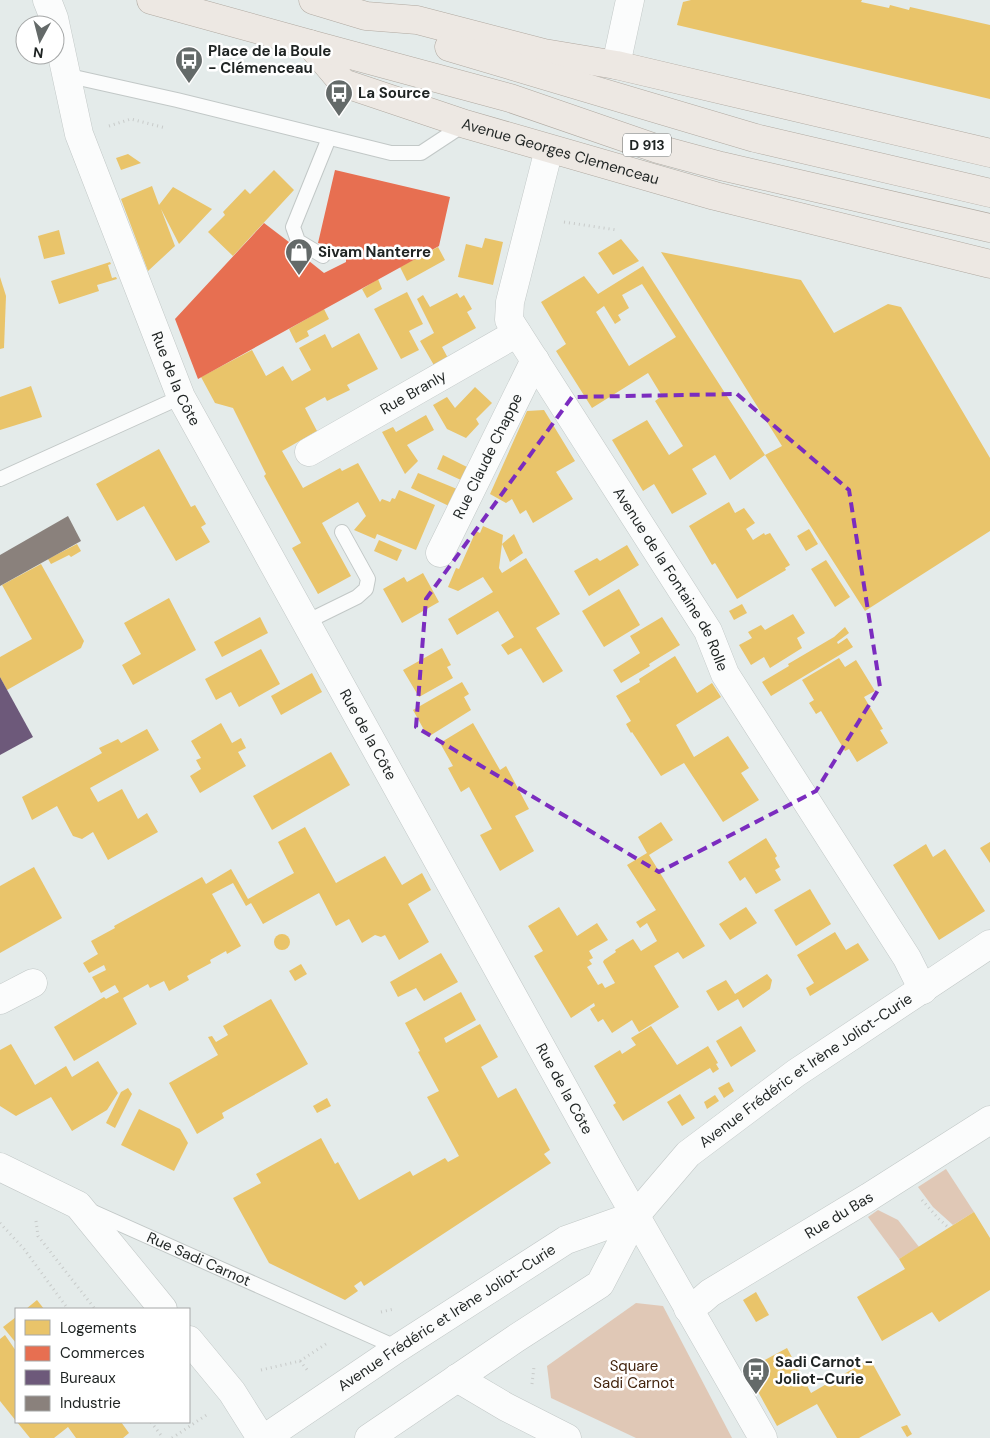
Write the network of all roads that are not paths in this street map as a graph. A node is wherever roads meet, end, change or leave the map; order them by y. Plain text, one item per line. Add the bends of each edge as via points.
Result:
1 (48, 0) edge
2 (151, 0) edge
3 (314, 0) edge
4 (630, 0) edge
5 (366, 16) junction
6 (310, 44) junction
7 (616, 65) junction
8 (65, 75) junction
9 (465, 124) junction
10 (329, 138) junction
11 (549, 149) junction
12 (658, 149) junction
13 (990, 153) edge
14 (990, 193) edge
15 (715, 196) junction
16 (990, 228) edge
17 (323, 256) dead end
18 (990, 264) edge
19 (517, 333) junction
20 (535, 360) junction
21 (181, 397) junction
22 (309, 452) dead end
23 (0, 479) edge
24 (342, 532) dead end
25 (440, 553) dead end
26 (306, 622) junction
27 (990, 944) edge
28 (33, 983) dead end
29 (923, 990) junction
30 (0, 1000) edge
31 (990, 1120) edge
32 (0, 1167) edge
33 (78, 1206) junction
34 (636, 1215) junction
35 (162, 1308) edge
36 (688, 1309) junction
37 (190, 1341) edge
38 (398, 1348) junction
39 (457, 1378) junction
40 (263, 1438) edge
41 (368, 1438) edge
42 (567, 1438) edge
43 (763, 1438) edge

1 - 8 street, Rue de la Côte
2 - 6 main road, D 913
3 - 5 main road, D 913
4 - 7 street
5 - 7 main road, D 913 via 417,20 544,53
5 - 14 main road, D 913 via 410,35 755,138
6 - 9 main road, Avenue Georges Clemenceau / D 913 via 342,83
6 - 12 main road, D 913 via 510,98
7 - 13 main road, D 913
8 - 10 lane
8 - 21 street, Rue de la Côte via 79,134
9 - 10 lane via 421,153 391,153
9 - 11 main road, Avenue Georges Clemenceau / D 913
10 - 17 lane via 293,227 298,241
11 - 15 main road, Avenue Georges Clemenceau / D 913
11 - 19 street, Avenue de la Fontaine de Rolle via 510,302 509,320
12 - 15 main road
12 - 16 main road, D 913
15 - 18 main road, Avenue Georges Clemenceau / D 913
19 - 20 street, Avenue de la Fontaine de Rolle
19 - 22 street, Rue Branly
20 - 25 street, Rue Claude Chappe
20 - 29 street, Avenue de la Fontaine de Rolle via 708,631 725,674 907,958
21 - 23 lane
21 - 26 street, Rue de la Côte
24 - 26 lane via 368,579 368,585 357,597
26 - 34 street, Rue de la Côte
27 - 29 street, Avenue Frédéric et Irène Joliot-Curie
28 - 30 street
29 - 34 street, Avenue Frédéric et Irène Joliot-Curie via 796,1073 688,1154
31 - 36 street, Rue du Bas
32 - 33 street, Rue Sadi Carnot
33 - 35 street
33 - 38 lane, Rue Sadi Carnot
34 - 36 street, Rue de la Côte
34 - 38 street, Avenue Frédéric et Irène Joliot-Curie via 566,1240
34 - 39 street, Avenue Frédéric et Irène Joliot-Curie via 600,1284
36 - 43 street, Rue de la Côte
37 - 40 street via 232,1392
38 - 40 street, Avenue Frédéric et Irène Joliot-Curie
39 - 41 street, Avenue Frédéric et Irène Joliot-Curie
39 - 42 street

